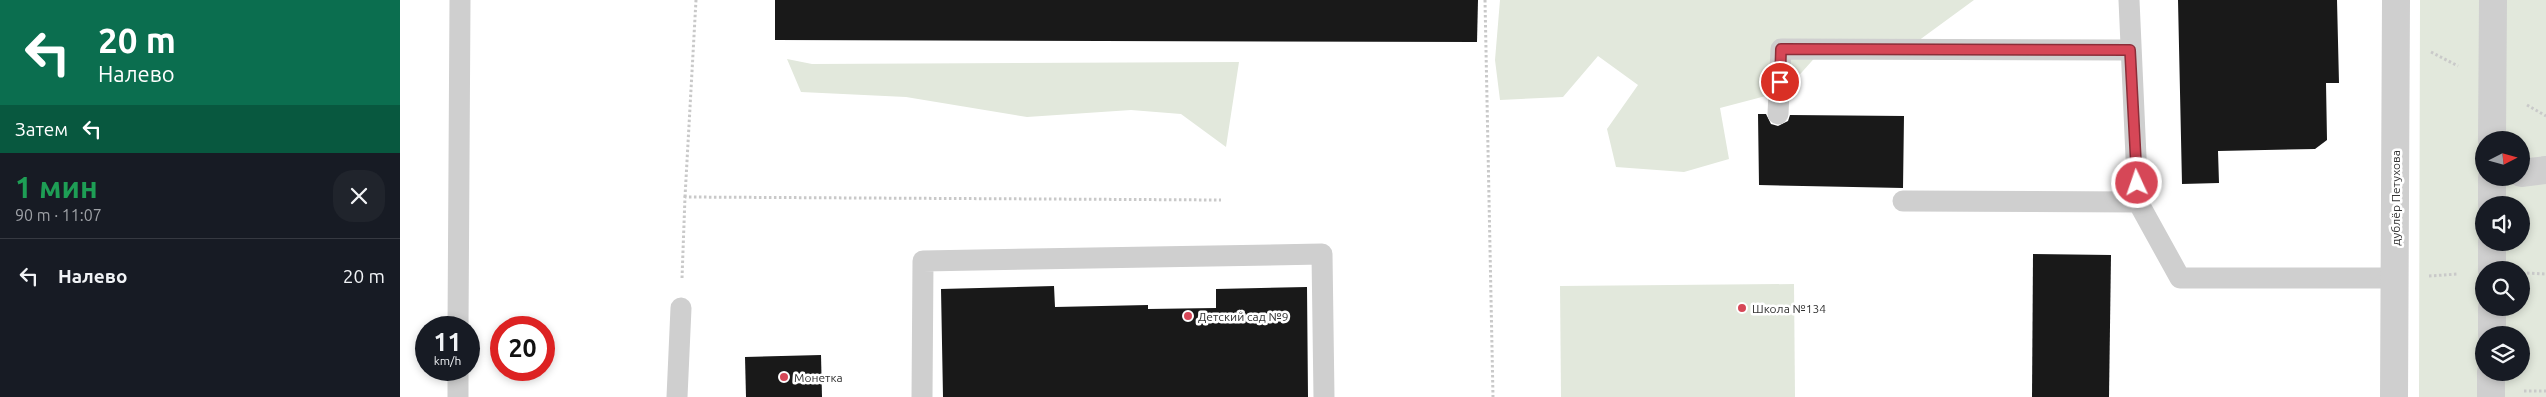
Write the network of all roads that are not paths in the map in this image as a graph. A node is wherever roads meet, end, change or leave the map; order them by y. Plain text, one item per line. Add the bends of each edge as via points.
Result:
1 (460, 0) edge
2 (2129, 0) edge
3 (2396, 0) edge
4 (2493, 0) edge
5 (2130, 50) junction
6 (1778, 114) dead end
7 (2492, 131) edge
8 (2546, 170) edge
9 (2530, 172) edge
10 (1903, 201) dead end
11 (2138, 202) junction
12 (2395, 278) junction
13 (681, 308) road end
14 (458, 316) edge
15 (458, 381) edge
16 (2492, 381) edge
17 (458, 397) edge
18 (677, 397) edge
19 (922, 397) edge
20 (1324, 397) edge
21 (2394, 397) edge
22 (2491, 397) edge

1 - 14 lane
2 - 5 lane
3 - 12 street, дублёр Петухова
4 - 7 street
5 - 6 lane via 1781,49
5 - 11 lane
8 - 9 street
10 - 11 lane
11 - 12 lane via 2180,278
12 - 21 street, дублёр Петухова
13 - 18 lane
15 - 17 lane
16 - 22 street
19 - 20 lane via 923,261 1322,254

